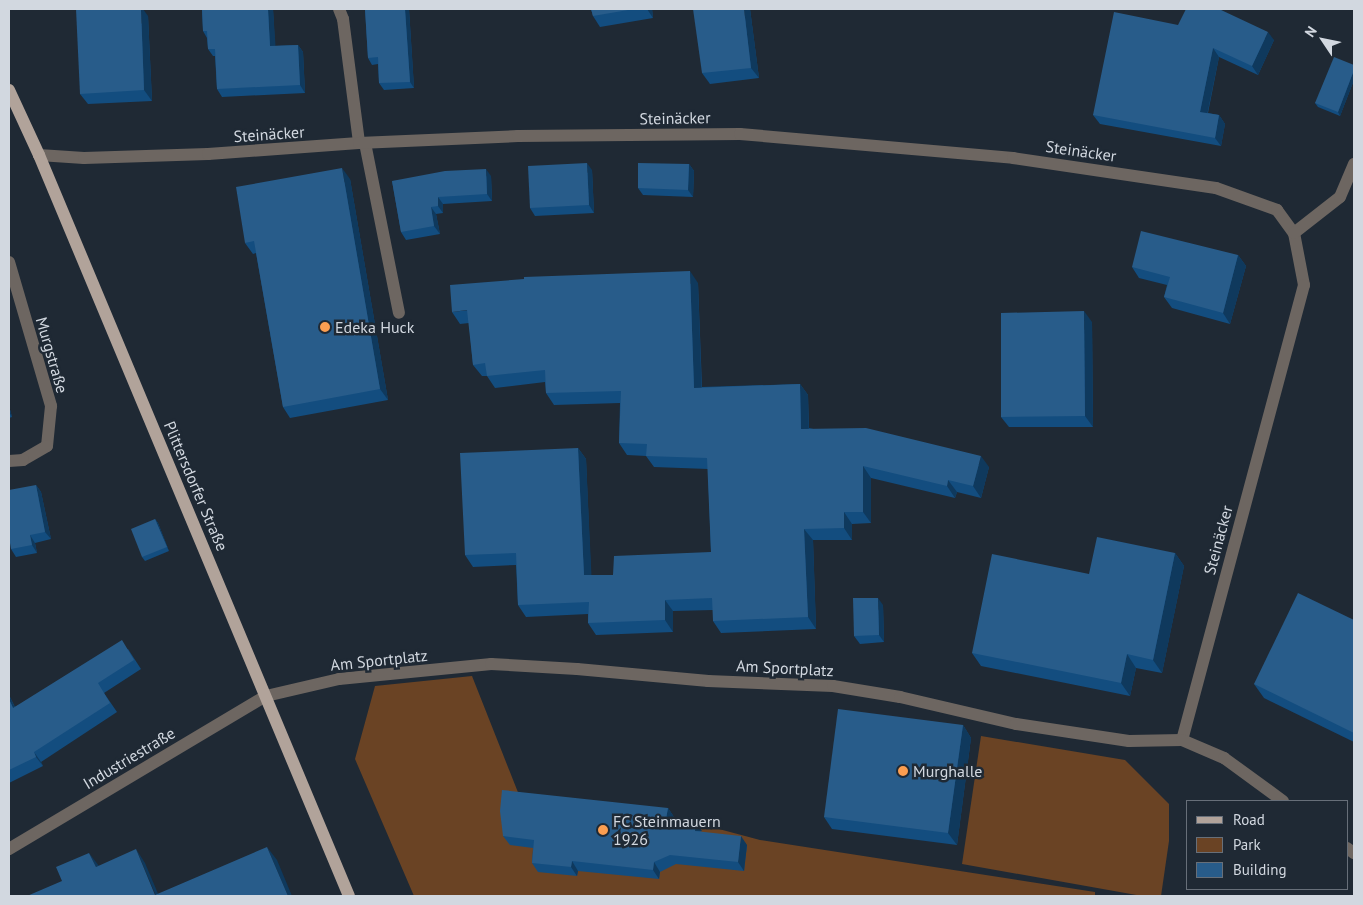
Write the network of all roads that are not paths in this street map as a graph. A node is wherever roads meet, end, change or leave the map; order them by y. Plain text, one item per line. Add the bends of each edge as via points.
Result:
1 (339, 9) edge
2 (9, 90) edge
3 (362, 143) junction
4 (39, 155) junction
5 (1354, 164) edge
6 (1294, 233) junction
7 (9, 262) edge
8 (399, 313) dead end
9 (9, 461) edge
10 (266, 696) junction
11 (1182, 740) junction
12 (1282, 800) edge
13 (9, 849) edge
14 (349, 896) edge

1 - 3 street
2 - 4 main road, Plittersdorfer Straße
3 - 4 street, Steinäcker via 208,154 84,158
3 - 6 street, Steinäcker via 518,136 740,134 1013,158 1216,188 1276,210
3 - 8 street
4 - 10 main road, Plittersdorfer Straße
5 - 6 street via 1340,197
6 - 11 street, Steinäcker via 1304,285
7 - 9 street, Murgstraße via 50,406 47,446 23,460
10 - 11 street, Am Sportplatz via 339,679 491,664 708,681 833,686 900,697 1016,724 1129,741
10 - 13 street, Industriestraße
10 - 14 main road, Plittersdorfer Straße
11 - 12 street, Am Sportplatz via 1224,758

